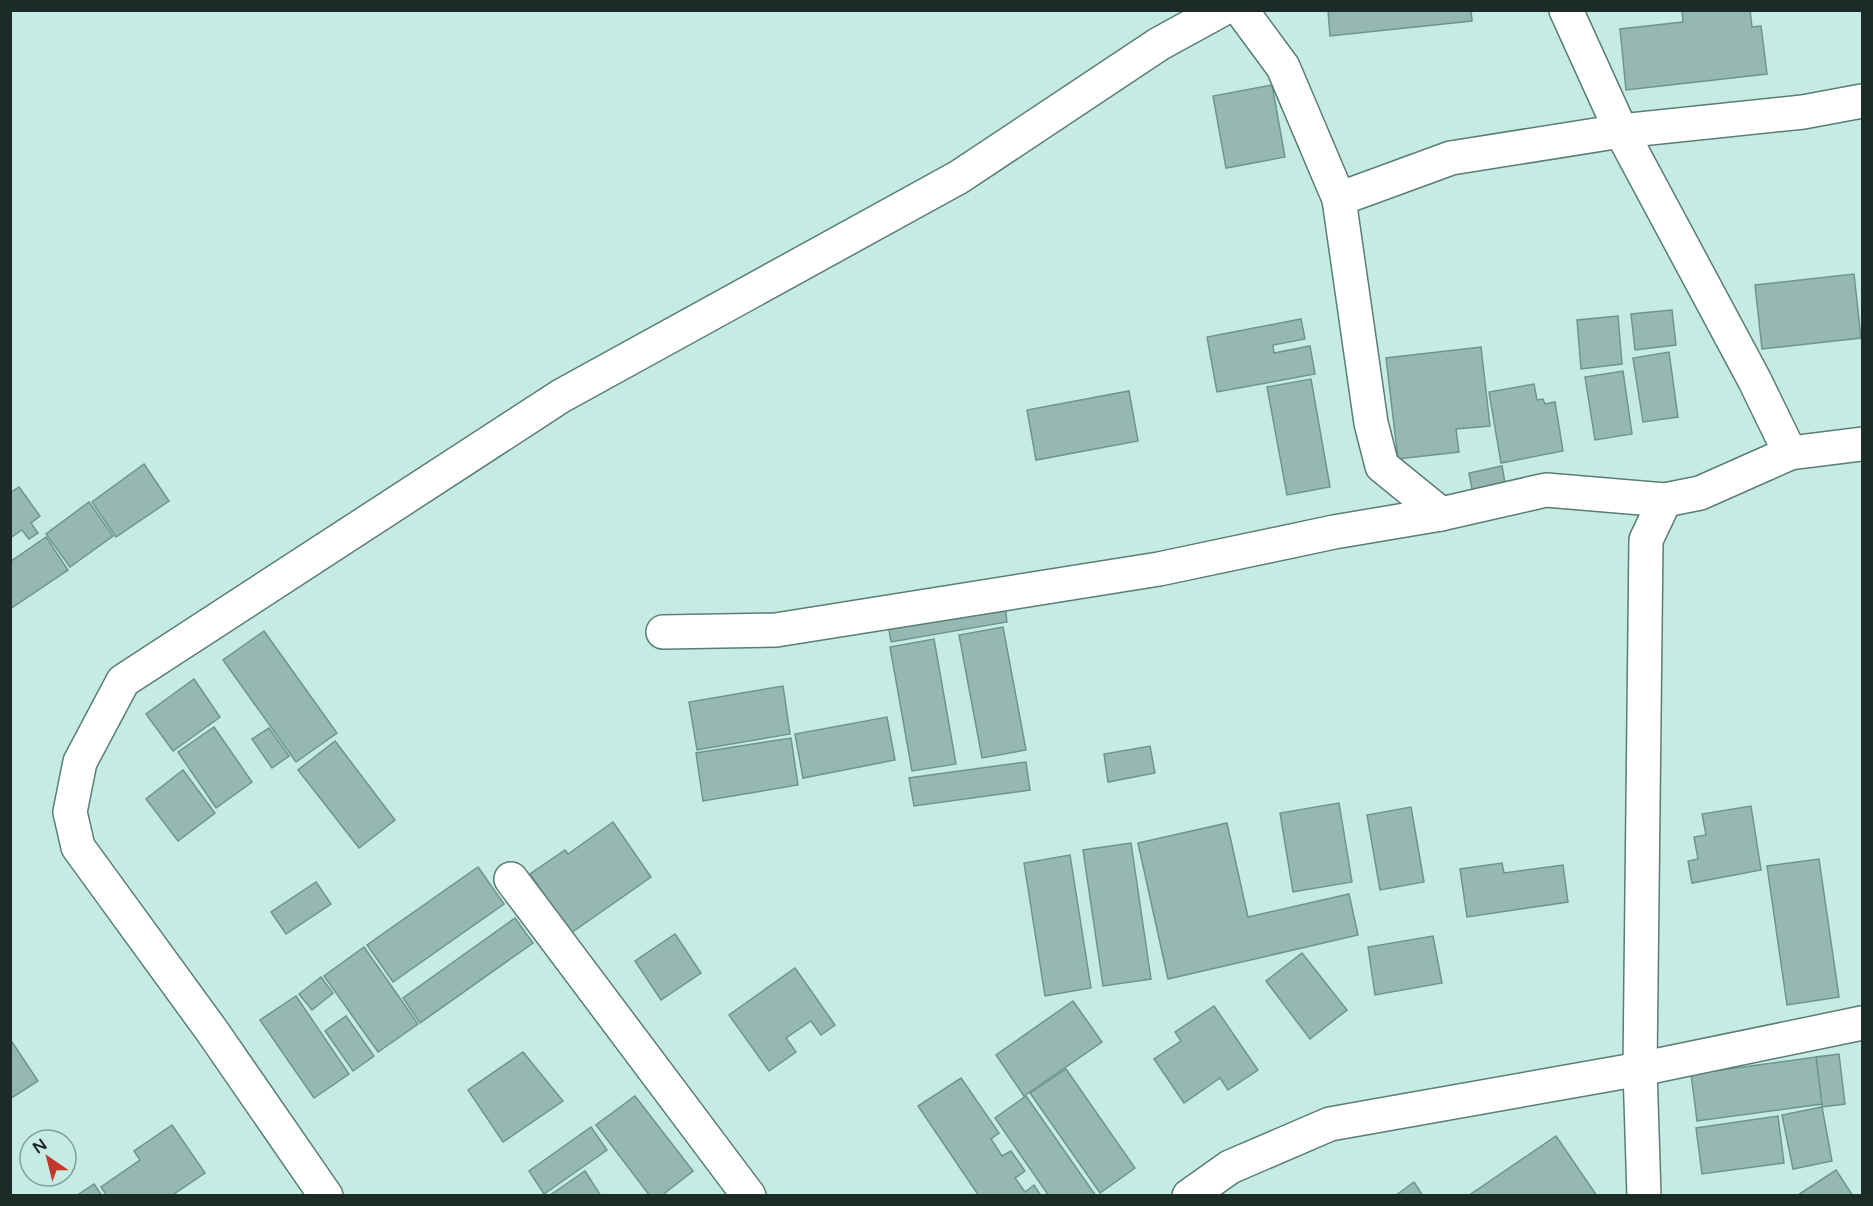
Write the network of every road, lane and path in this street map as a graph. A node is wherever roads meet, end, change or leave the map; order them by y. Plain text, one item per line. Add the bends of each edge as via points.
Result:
1 (1221, 10) edge
2 (1241, 10) edge
3 (1566, 10) edge
4 (1863, 101) edge
5 (1621, 131) junction
6 (1339, 199) junction
7 (1863, 444) edge
8 (1790, 453) junction
9 (1665, 500) junction
10 (1441, 514) junction
11 (663, 632) dead end
12 (511, 879) dead end
13 (1863, 1023) edge
14 (1640, 1069) junction
15 (326, 1196) edge
16 (749, 1196) edge
17 (1189, 1196) edge
18 (1644, 1196) edge

1 - 15 street via 1160,44 959,177 561,396 123,681 80,762 70,812 78,848
2 - 6 street via 1282,67
3 - 5 street
4 - 5 street via 1803,112
5 - 6 street via 1452,158
5 - 8 street
6 - 10 street via 1371,423 1382,466
7 - 8 street
8 - 9 street via 1701,493
9 - 10 street via 1546,490
9 - 14 street via 1646,540
10 - 11 street via 1159,569 776,630
12 - 16 street
13 - 14 street
14 - 17 street via 1330,1124 1230,1167
14 - 18 street

